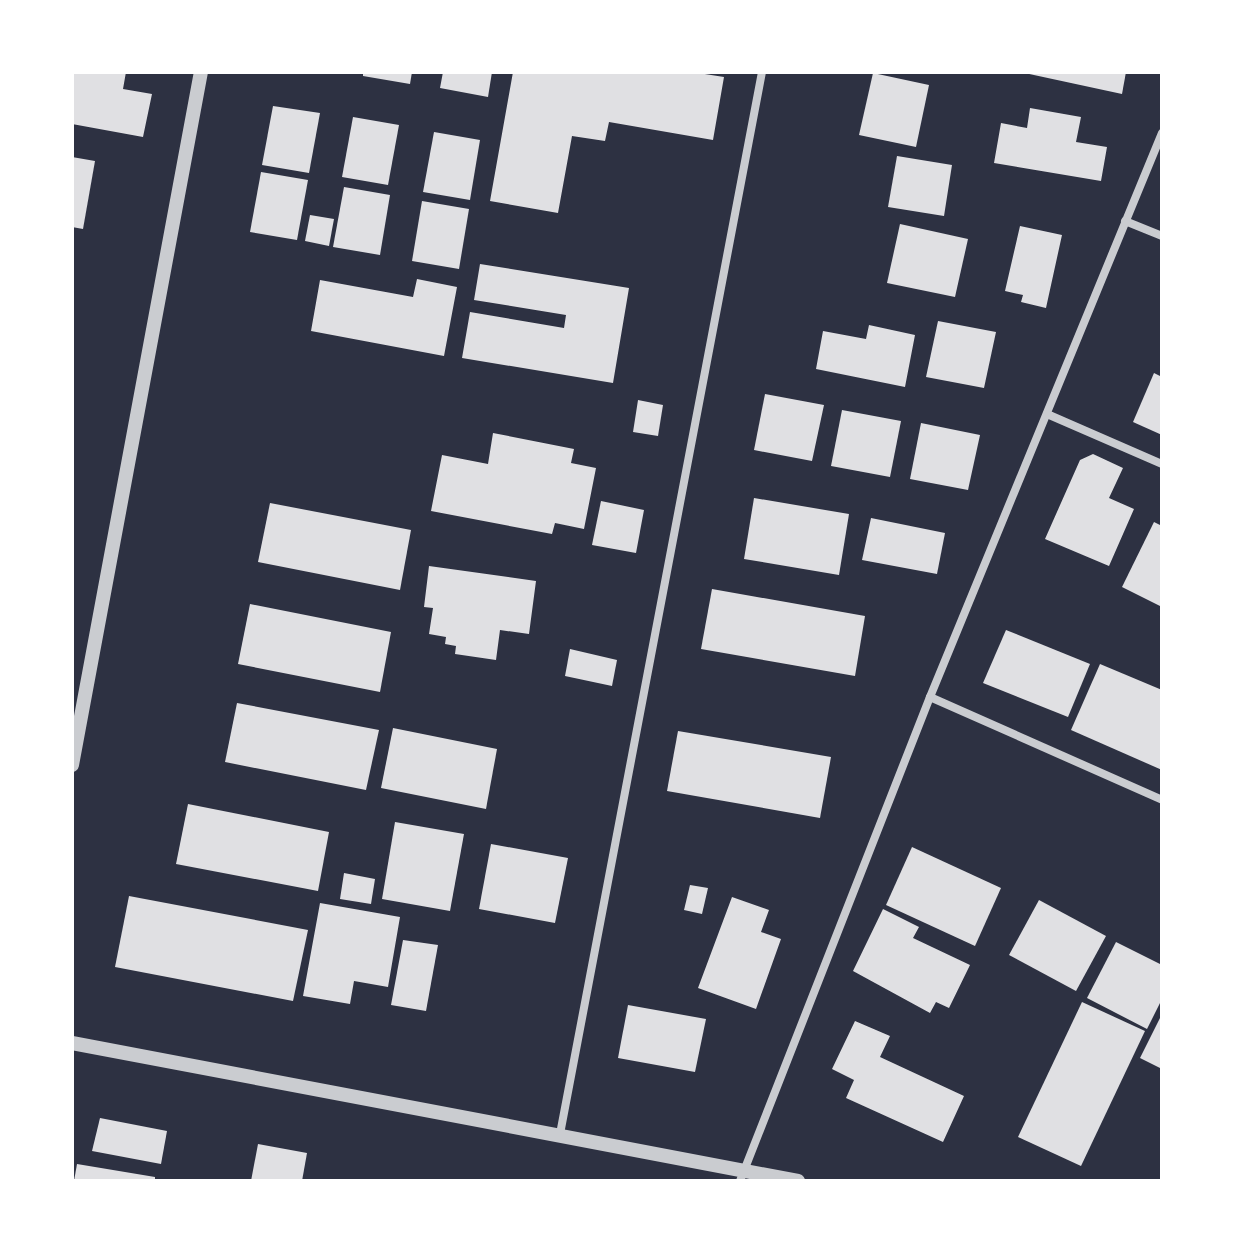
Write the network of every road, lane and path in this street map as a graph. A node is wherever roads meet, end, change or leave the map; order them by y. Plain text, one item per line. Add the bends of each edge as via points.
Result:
1 (201, 72) edge
2 (762, 72) edge
3 (1162, 133) edge
4 (1125, 221) junction
5 (1162, 236) edge
6 (1047, 414) junction
7 (1162, 464) edge
8 (930, 697) junction
9 (72, 765) edge
10 (1162, 800) edge
11 (72, 1043) edge
12 (560, 1134) junction
13 (742, 1176) edge
14 (798, 1181) edge

1 - 9 street
2 - 12 street
3 - 4 street
4 - 5 street
4 - 6 street
6 - 7 street
6 - 8 street
8 - 10 street
8 - 13 street
11 - 12 street
12 - 13 street
13 - 14 street

